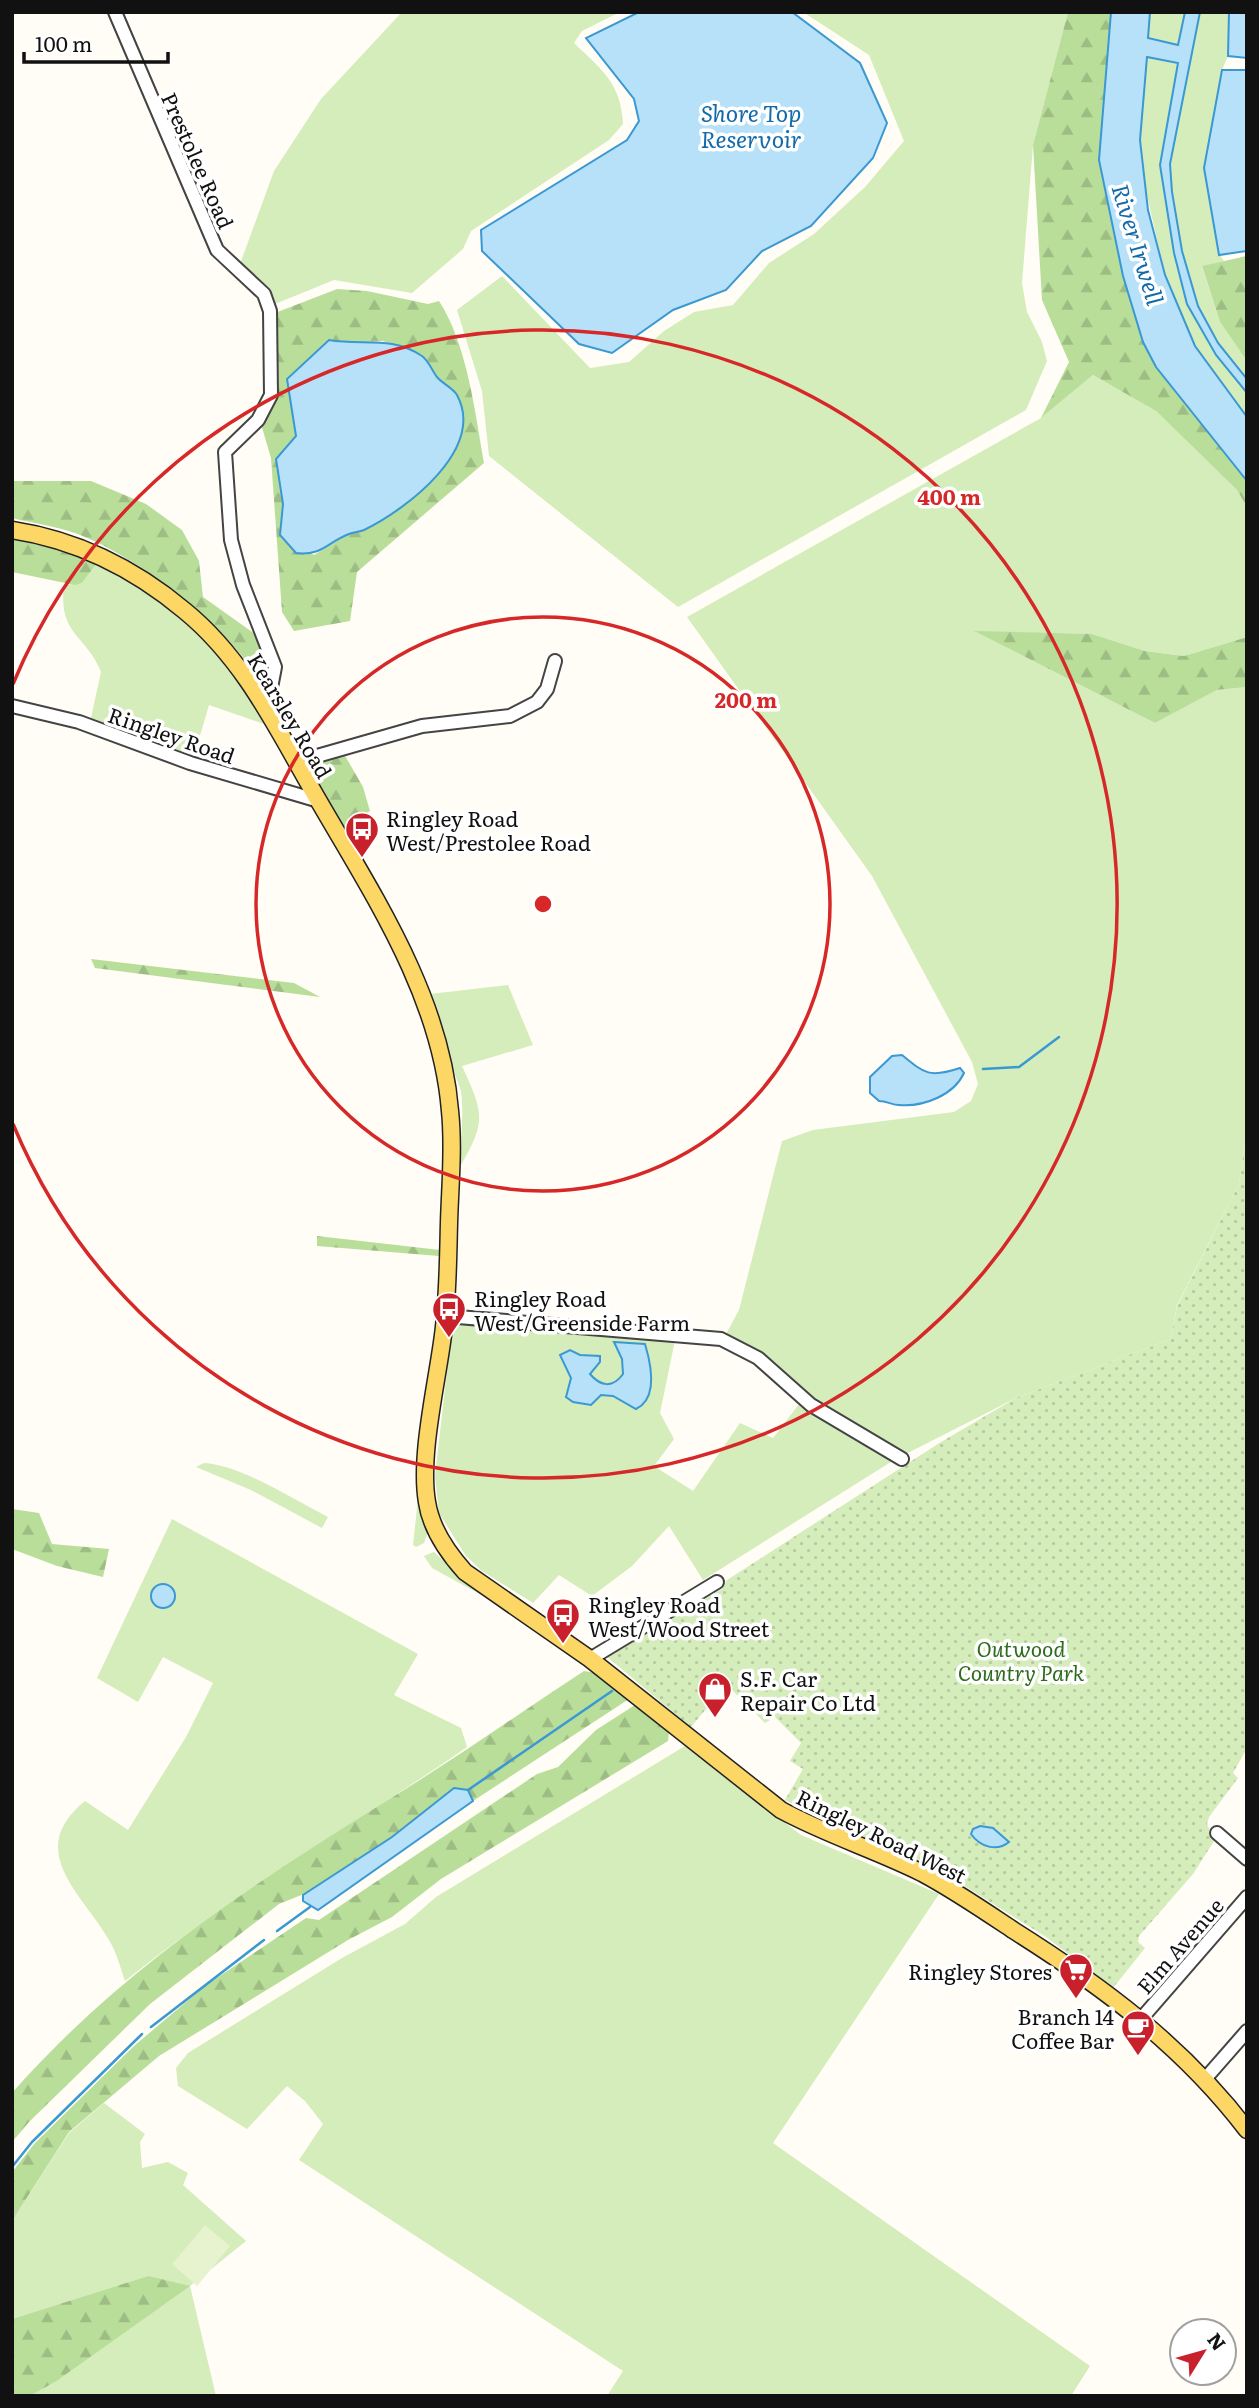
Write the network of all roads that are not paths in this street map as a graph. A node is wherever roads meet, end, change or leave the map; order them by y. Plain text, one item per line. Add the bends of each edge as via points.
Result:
1 (114, 12) edge
2 (12, 530) edge
3 (555, 661) dead end
4 (260, 697) junction
5 (12, 706) edge
6 (296, 762) junction
7 (319, 801) junction
8 (446, 1316) junction
9 (902, 1459) dead end
10 (716, 1582) dead end
11 (590, 1658) junction
12 (1217, 1833) dead end
13 (1247, 1859) edge
14 (1247, 1897) edge
15 (1141, 2019) junction
16 (1247, 2031) edge
17 (1205, 2079) junction
18 (1247, 2130) edge

1 - 4 street, Prestolee Road via 217,250 264,293 270,310 271,395 258,420 225,452 231,540 275,667 271,688
2 - 4 main road, Kearsley Road via 91,552 158,590 220,645
3 - 6 street via 547,689 537,702 510,716 422,726
4 - 6 main road, Kearsley Road
5 - 7 street, Ringley Road via 79,722 190,763
6 - 7 main road, Kearsley Road
7 - 8 main road, Ringley Road West via 406,960 447,1080 452,1142
8 - 9 street via 721,1339 758,1358 811,1405
8 - 11 main road, Ringley Road West via 425,1474 427,1503 440,1540 465,1573
10 - 11 street
11 - 15 main road, Ringley Road West via 782,1810 942,1884 1068,1965
12 - 13 street
14 - 15 street, Elm Avenue
15 - 17 main road, Ringley Road West
16 - 17 street
17 - 18 main road, Ringley Road West

